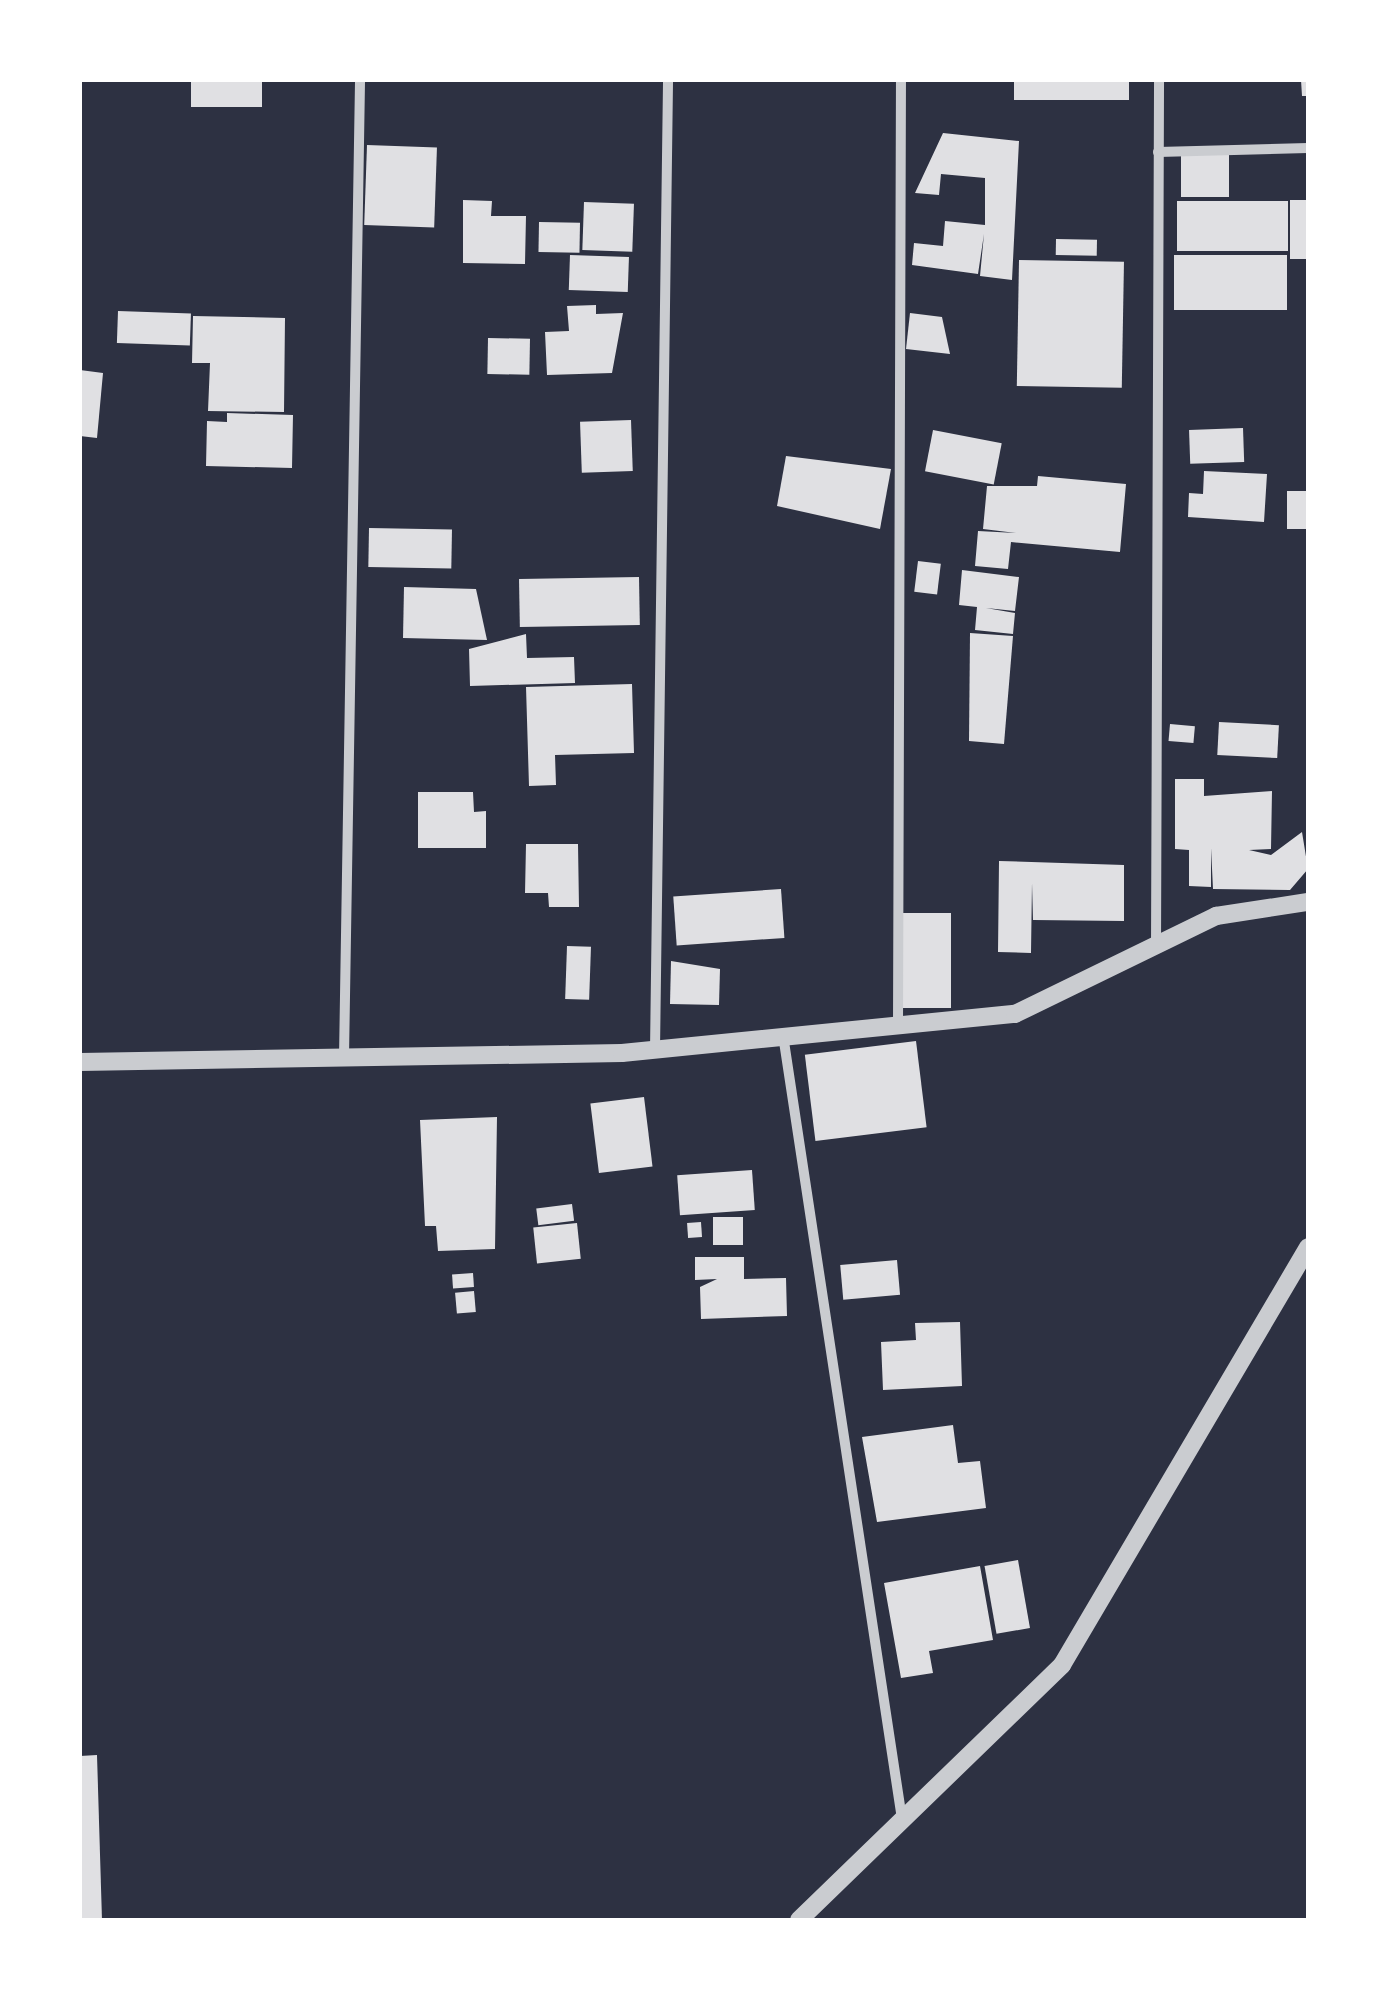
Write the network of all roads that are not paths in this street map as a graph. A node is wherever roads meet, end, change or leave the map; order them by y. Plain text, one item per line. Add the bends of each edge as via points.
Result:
1 (360, 80) edge
2 (668, 80) edge
3 (902, 80) edge
4 (1158, 80) edge
5 (1308, 148) edge
6 (1158, 152) junction
7 (1308, 902) edge
8 (1156, 950) junction
9 (898, 1028) junction
10 (782, 1035) junction
11 (655, 1050) junction
12 (344, 1058) junction
13 (80, 1062) edge
14 (1308, 1247) edge
15 (903, 1825) junction
16 (799, 1920) edge

1 - 12 street
2 - 11 street
3 - 9 street
4 - 6 street
5 - 6 street
6 - 8 street
7 - 8 street via 1216,916
8 - 9 street via 1015,1014
9 - 10 street
10 - 11 street
10 - 15 street
11 - 12 street
12 - 13 street
14 - 15 street via 1062,1665
15 - 16 street

